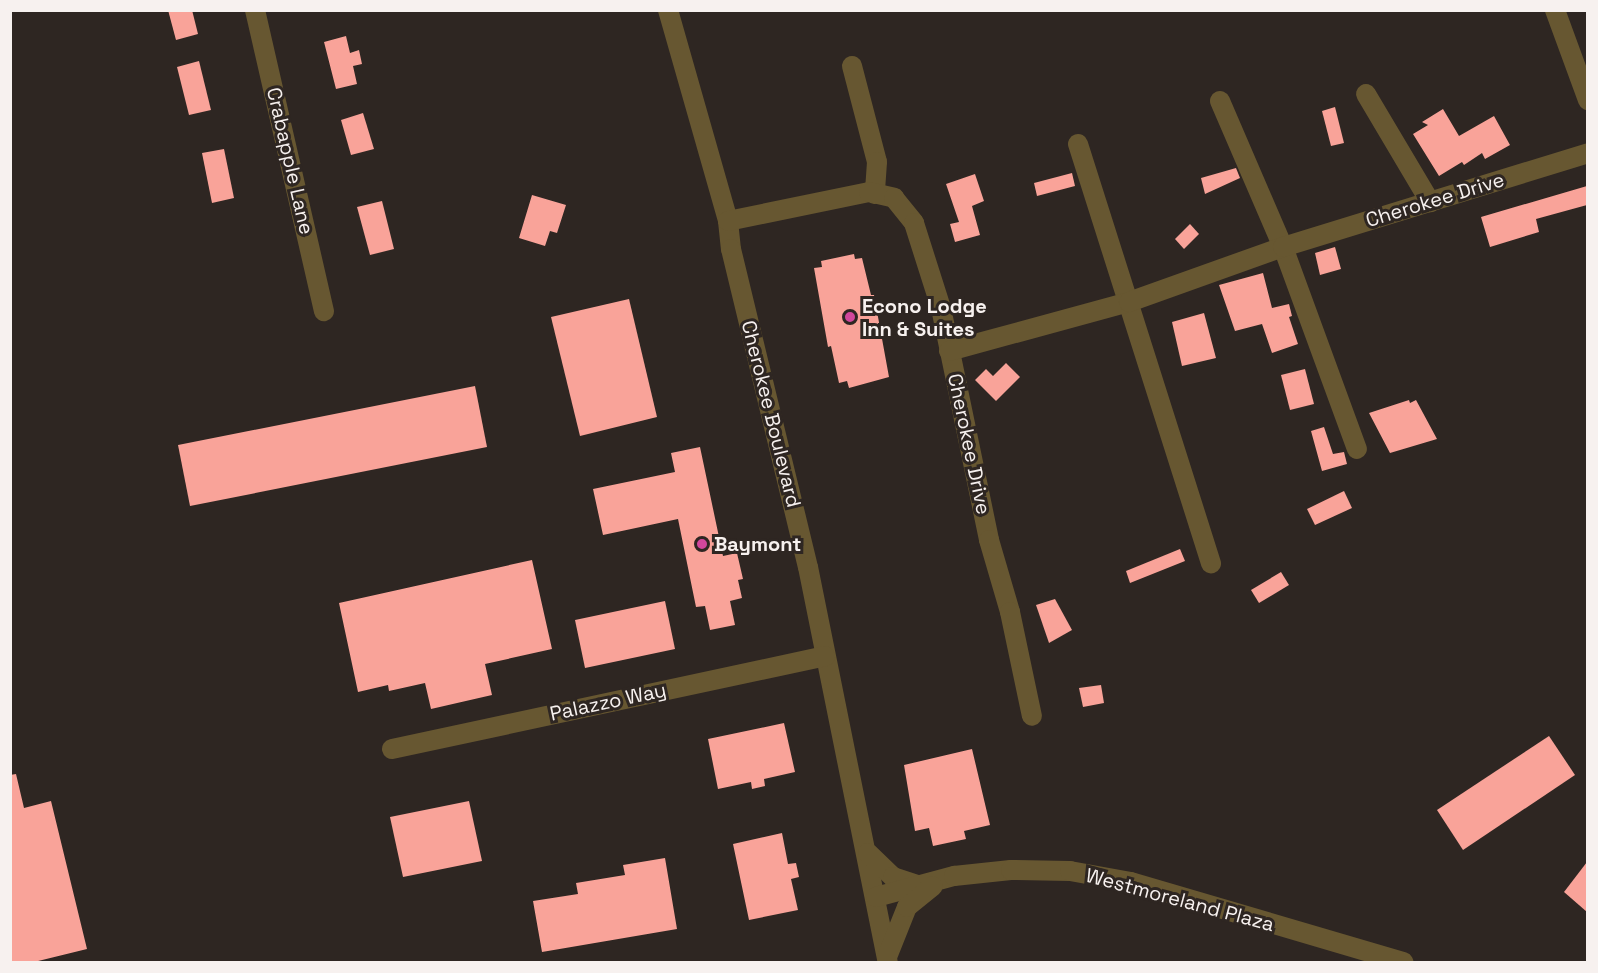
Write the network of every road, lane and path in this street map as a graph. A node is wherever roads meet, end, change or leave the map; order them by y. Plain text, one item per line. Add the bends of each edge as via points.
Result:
1 (255, 10) edge
2 (668, 10) edge
3 (1555, 10) edge
4 (852, 66) dead end
5 (1366, 94) dead end
6 (1220, 100) dead end
7 (1587, 100) edge
8 (1078, 144) dead end
9 (1587, 153) edge
10 (875, 194) junction
11 (1430, 202) junction
12 (728, 221) junction
13 (1283, 247) junction
14 (1128, 303) junction
15 (324, 311) dead end
16 (949, 351) junction
17 (1357, 449) dead end
18 (1211, 563) dead end
19 (825, 656) junction
20 (1032, 716) dead end
21 (392, 749) dead end
22 (867, 853) junction
23 (954, 876) junction
24 (920, 886) junction
25 (876, 897) junction
26 (888, 960) edge
27 (1402, 963) edge

1 - 15 street, Crabapple Lane
2 - 12 street, Cherokee Boulevard
3 - 7 street
4 - 10 street via 878,162
5 - 11 street
6 - 13 street
8 - 14 street
9 - 11 street, Cherokee Drive
10 - 12 street
10 - 16 street, Cherokee Drive via 894,198 914,223 929,263
11 - 13 street, Cherokee Drive
12 - 19 street, Cherokee Boulevard via 731,249 808,567
13 - 14 street, Cherokee Drive
13 - 17 street
14 - 16 street, Cherokee Drive
14 - 18 street
16 - 20 street, Cherokee Drive
19 - 21 street, Palazzo Way
19 - 22 street, Cherokee Boulevard
22 - 24 street via 893,877
22 - 25 street, Cherokee Boulevard
23 - 24 street, Westmoreland Plaza
23 - 26 street, Westmoreland Plaza via 926,890 907,907
23 - 27 street, Westmoreland Plaza via 1011,870 1070,871 1131,882
24 - 25 street, Westmoreland Plaza
25 - 26 street, Cherokee Boulevard

